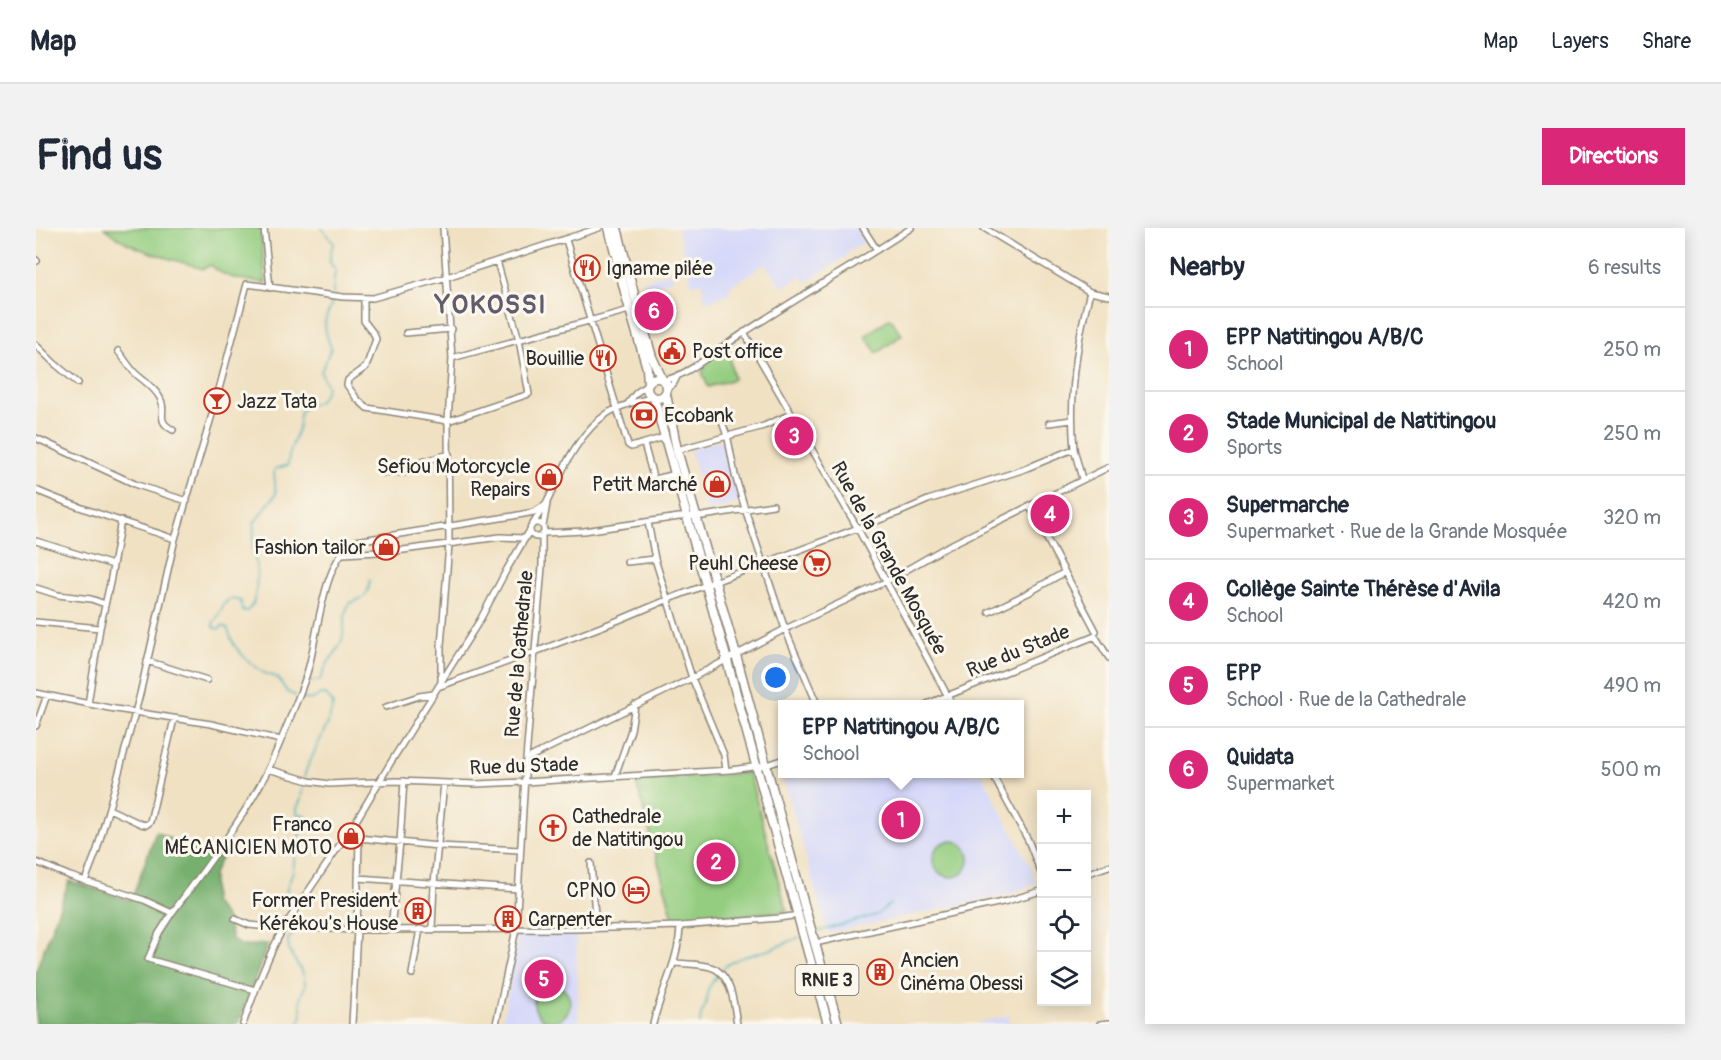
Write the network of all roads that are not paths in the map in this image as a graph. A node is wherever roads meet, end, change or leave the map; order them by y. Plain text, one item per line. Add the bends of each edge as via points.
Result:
1 (264, 228) edge
2 (443, 228) edge
3 (599, 228) edge
4 (609, 228) edge
5 (617, 228) edge
6 (863, 228) edge
7 (911, 228) edge
8 (984, 228) edge
9 (566, 240) junction
10 (877, 250) junction
11 (496, 261) junction
12 (447, 278) junction
13 (270, 288) junction
14 (1090, 292) junction
15 (1109, 296) edge
16 (364, 299) junction
17 (634, 308) junction
18 (591, 320) junction
19 (451, 329) junction
20 (744, 332) junction
21 (406, 333) dead end
22 (519, 340) junction
23 (36, 345) edge
24 (118, 351) dead end
25 (452, 358) junction
26 (678, 375) junction
27 (662, 379) junction
28 (78, 383) dead end
29 (648, 384) junction
30 (667, 392) junction
31 (653, 397) junction
32 (628, 403) junction
33 (617, 408) junction
34 (719, 413) dead end
35 (790, 414) junction
36 (1072, 420) junction
37 (448, 421) junction
38 (1049, 423) dead end
39 (173, 430) dead end
40 (665, 437) junction
41 (727, 437) junction
42 (36, 438) edge
43 (644, 444) junction
44 (1074, 449) junction
45 (677, 450) junction
46 (449, 454) junction
47 (1109, 467) edge
48 (384, 473) dead end
49 (676, 474) junction
50 (1082, 479) junction
51 (36, 490) edge
52 (187, 501) junction
53 (546, 504) junction
54 (773, 505) dead end
55 (1029, 505) junction
56 (745, 509) junction
57 (692, 516) junction
58 (121, 520) junction
59 (648, 522) junction
60 (533, 524) junction
61 (448, 527) junction
62 (858, 529) junction
63 (530, 530) junction
64 (543, 532) junction
65 (175, 538) junction
66 (524, 538) junction
67 (36, 542) edge
68 (449, 544) junction
69 (343, 554) junction
70 (656, 559) junction
71 (627, 561) dead end
72 (113, 565) junction
73 (763, 565) junction
74 (1065, 572) junction
75 (887, 581) junction
76 (711, 584) junction
77 (36, 588) edge
78 (669, 599) junction
79 (105, 604) junction
80 (989, 612) dead end
81 (36, 622) edge
82 (100, 628) junction
83 (785, 629) junction
84 (1096, 631) dead end
85 (535, 652) junction
86 (736, 655) junction
87 (1109, 658) edge
88 (727, 660) junction
89 (147, 661) junction
90 (692, 678) junction
91 (207, 680) dead end
92 (440, 685) junction
93 (36, 693) edge
94 (433, 694) junction
95 (47, 695) junction
96 (947, 696) junction
97 (815, 700) edge
98 (938, 700) edge
99 (949, 700) edge
100 (88, 704) junction
101 (635, 705) junction
102 (386, 707) dead end
103 (135, 712) junction
104 (174, 718) junction
105 (36, 726) edge
106 (282, 740) junction
107 (526, 759) junction
108 (778, 761) edge
109 (762, 766) junction
110 (268, 769) junction
111 (726, 770) junction
112 (615, 776) junction
113 (994, 778) edge
114 (404, 781) junction
115 (379, 782) junction
116 (524, 782) junction
117 (444, 783) junction
118 (109, 808) junction
119 (356, 821) junction
120 (358, 838) junction
121 (400, 842) junction
122 (438, 846) junction
123 (520, 849) junction
124 (36, 862) edge
125 (591, 863) dead end
126 (1037, 863) edge
127 (1109, 866) edge
128 (1091, 872) edge
129 (358, 878) junction
130 (86, 880) junction
131 (395, 881) junction
132 (434, 883) junction
133 (518, 889) junction
134 (1037, 892) edge
135 (172, 914) junction
136 (802, 914) junction
137 (235, 919) dead end
138 (680, 926) junction
139 (284, 927) junction
140 (596, 928) junction
141 (391, 929) junction
142 (420, 929) junction
143 (432, 929) junction
144 (516, 929) junction
145 (357, 930) junction
146 (814, 937) junction
147 (675, 963) junction
148 (412, 974) dead end
149 (829, 988) junction
150 (255, 990) junction
151 (819, 990) junction
152 (1109, 1023) edge
153 (243, 1024) edge
154 (352, 1024) edge
155 (496, 1024) edge
156 (653, 1024) edge
157 (737, 1024) edge
158 (828, 1024) edge
159 (838, 1024) edge
160 (1100, 1024) edge

1 - 13 street
2 - 12 street
3 - 9 street
4 - 17 highway, RNIE 3
5 - 17 highway, RNIE 3
6 - 10 street
7 - 10 street
8 - 14 street
9 - 11 street
9 - 18 street
10 - 20 street
11 - 12 street
11 - 22 street
12 - 16 street
12 - 19 street
13 - 16 street
13 - 52 street via 247,284
14 - 15 street
14 - 36 street via 1075,364
16 - 37 street via 364,321 376,339 366,367 347,385 367,408
17 - 18 street
17 - 27 highway, RNIE 3
17 - 29 highway, RNIE 3
18 - 22 street
18 - 33 street
19 - 21 street
19 - 25 street
20 - 26 street
20 - 35 street, Rue de la Grande Mosquée
22 - 25 street
22 - 37 street via 529,394
23 - 28 street
24 - 39 street via 157,394 163,404 163,423
25 - 37 street
26 - 27 street
26 - 30 street
27 - 29 highway
27 - 30 highway, RNIE 3
29 - 31 highway, RNIE 3 via 647,391
29 - 32 street
30 - 31 highway via 660,398
30 - 45 highway, RNIE 3
31 - 32 street
31 - 40 highway, RNIE 3
32 - 33 street
33 - 43 street via 629,447
33 - 53 street via 583,438
34 - 41 street
35 - 41 street
35 - 62 street, Rue de la Grande Mosquée
36 - 38 street
36 - 44 street
37 - 46 street
40 - 43 street
40 - 49 highway, RNIE 3
41 - 45 street
41 - 56 street
42 - 52 street via 137,485
43 - 49 street via 655,479
44 - 50 street
44 - 62 street via 938,496
45 - 57 highway, RNIE 3
46 - 48 street via 418,463 409,472
46 - 61 street
47 - 50 street
49 - 57 highway, RNIE 3
50 - 55 street
51 - 58 street
52 - 65 street
53 - 60 street
53 - 61 street via 528,513
53 - 64 street, Rue de la Cathedrale
54 - 56 street
55 - 74 street
55 - 75 street
56 - 57 street
56 - 73 street
57 - 59 street
57 - 76 highway, RNIE 3
58 - 65 street
58 - 72 street
59 - 64 street
59 - 70 street
60 - 63 street
60 - 64 street via 540,524
61 - 68 street
61 - 69 street via 356,541
62 - 73 street
62 - 75 street, Rue de la Grande Mosquée
63 - 64 street via 536,537
63 - 66 street
64 - 85 street, Rue de la Cathedrale
65 - 89 street
66 - 68 street
66 - 92 street
67 - 72 street
68 - 69 street
68 - 92 street
69 - 106 street via 326,588 304,682
70 - 71 street
70 - 78 street
72 - 79 street
73 - 76 street
73 - 83 street
74 - 80 street
74 - 84 street
75 - 83 street
75 - 96 street, Rue de la Grande Mosquée
76 - 78 street
76 - 86 highway, RNIE 3
76 - 88 highway, RNIE 3
77 - 79 street
78 - 85 street
78 - 90 street
79 - 82 street
81 - 82 street
82 - 100 street
83 - 86 street
83 - 97 street
85 - 92 street
85 - 107 street, Rue de la Cathedrale
86 - 88 street
86 - 109 highway, RNIE 3
87 - 96 street, Rue du Stade via 1095,636
88 - 90 street
88 - 109 highway, RNIE 3
89 - 91 street
89 - 103 street
90 - 101 street
90 - 111 street via 724,755
92 - 94 street
93 - 95 street
94 - 102 street
94 - 115 street
95 - 100 street
95 - 105 street
96 - 98 street, Rue du Stade
96 - 99 street, Rue de la Grande Mosquée
100 - 103 street
101 - 107 street
101 - 112 street
103 - 104 street
103 - 118 street
104 - 106 street
104 - 118 street via 150,822 141,824
106 - 110 street
107 - 116 street, Rue de la Cathedrale
108 - 109 street, Rue du Stade
109 - 111 street, Rue du Stade
109 - 136 highway, RNIE 3
110 - 115 street, Rue du Stade via 330,784
110 - 135 street via 236,824
111 - 112 street, Rue du Stade
112 - 116 street, Rue du Stade
113 - 126 street
114 - 115 street, Rue du Stade
114 - 117 street, Rue du Stade
114 - 121 street
115 - 119 street
116 - 117 street, Rue du Stade
116 - 123 street, Rue de la Cathedrale
117 - 122 street
118 - 130 street
119 - 120 street
119 - 139 street
120 - 121 street
120 - 129 street
121 - 122 street
121 - 131 street
122 - 123 street
122 - 132 street
123 - 133 street, Rue de la Cathedrale
124 - 130 street
125 - 140 street
127 - 128 street
129 - 131 street
129 - 145 street
130 - 135 street
131 - 132 street
131 - 141 street
132 - 133 street
132 - 143 street
133 - 144 street, Rue de la Cathedrale
134 - 146 street
135 - 150 street via 148,959
136 - 138 street
136 - 146 highway, RNIE 3
136 - 151 highway, RNIE 3 via 803,936
137 - 139 street via 249,925
138 - 140 street
138 - 147 street
139 - 145 street
139 - 150 street
140 - 144 street
141 - 142 street
141 - 145 street
142 - 143 street
142 - 148 street
143 - 144 street
144 - 155 street, Rue de la Cathedrale
145 - 154 street
146 - 149 highway, RNIE 3
147 - 156 street
147 - 157 street via 716,969 730,989
149 - 151 highway
149 - 159 highway, RNIE 3
150 - 153 street
151 - 158 highway, RNIE 3
152 - 160 street

